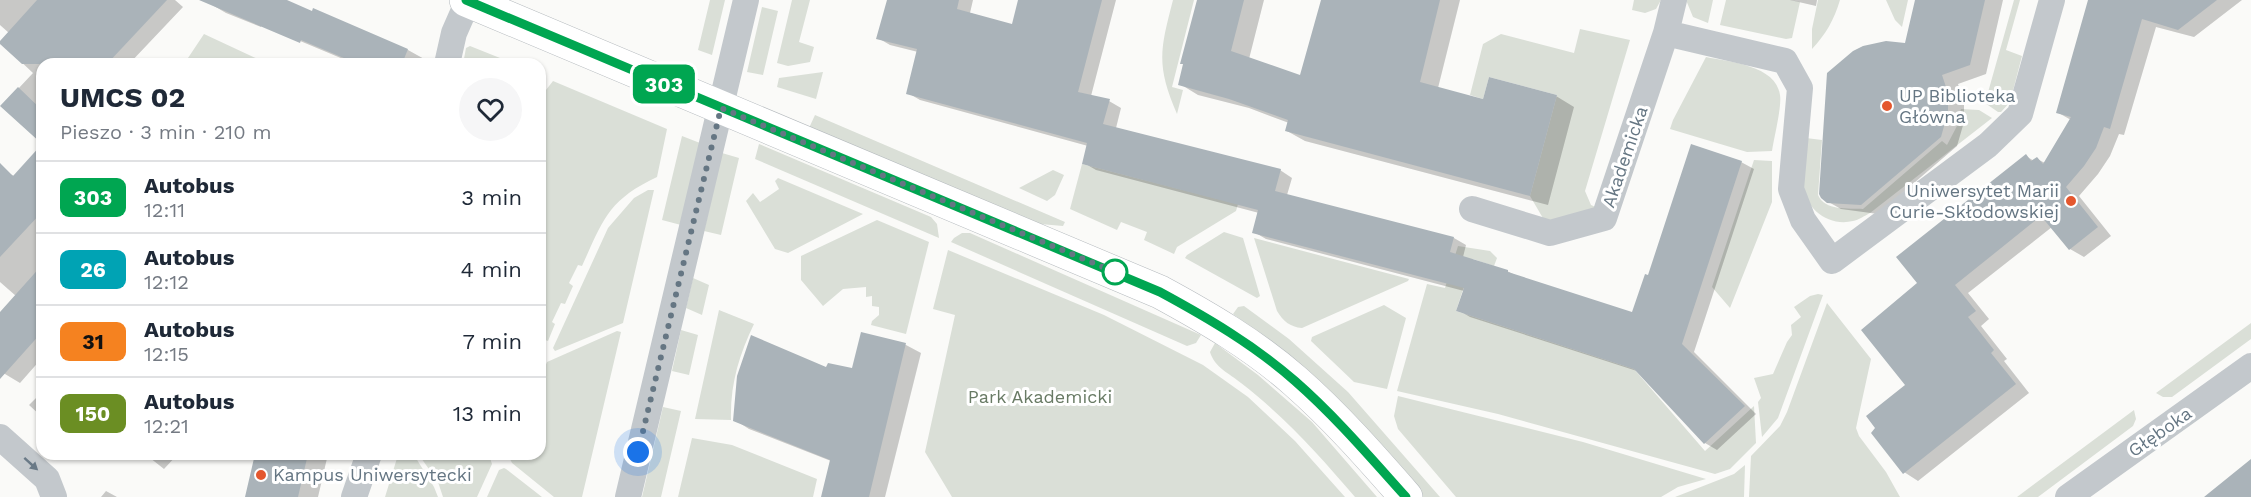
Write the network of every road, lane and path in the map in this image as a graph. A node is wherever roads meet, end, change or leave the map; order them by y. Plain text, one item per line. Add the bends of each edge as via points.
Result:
1 (467, 0) edge
2 (746, 0) edge
3 (1674, 0) edge
4 (2052, 0) edge
5 (1666, 33) junction
6 (448, 58) edge
7 (721, 108) junction
8 (1472, 209) dead end
9 (2251, 366) edge
10 (0, 437) edge
11 (367, 460) edge
12 (54, 497) edge
13 (354, 497) edge
14 (628, 497) edge
15 (1406, 497) edge
16 (2068, 497) edge

1 - 6 street
1 - 7 main road
2 - 7 street
3 - 5 street, Akademicka
4 - 5 street via 2020,114 1988,145 1832,261 1803,220 1791,189 1800,88 1785,61
5 - 8 street, Akademicka via 1604,218 1550,233
7 - 14 street
7 - 15 main road via 1115,272 1197,312 1295,381
9 - 16 street, Głęboka
10 -> 12 street via 47,479
11 - 13 street

